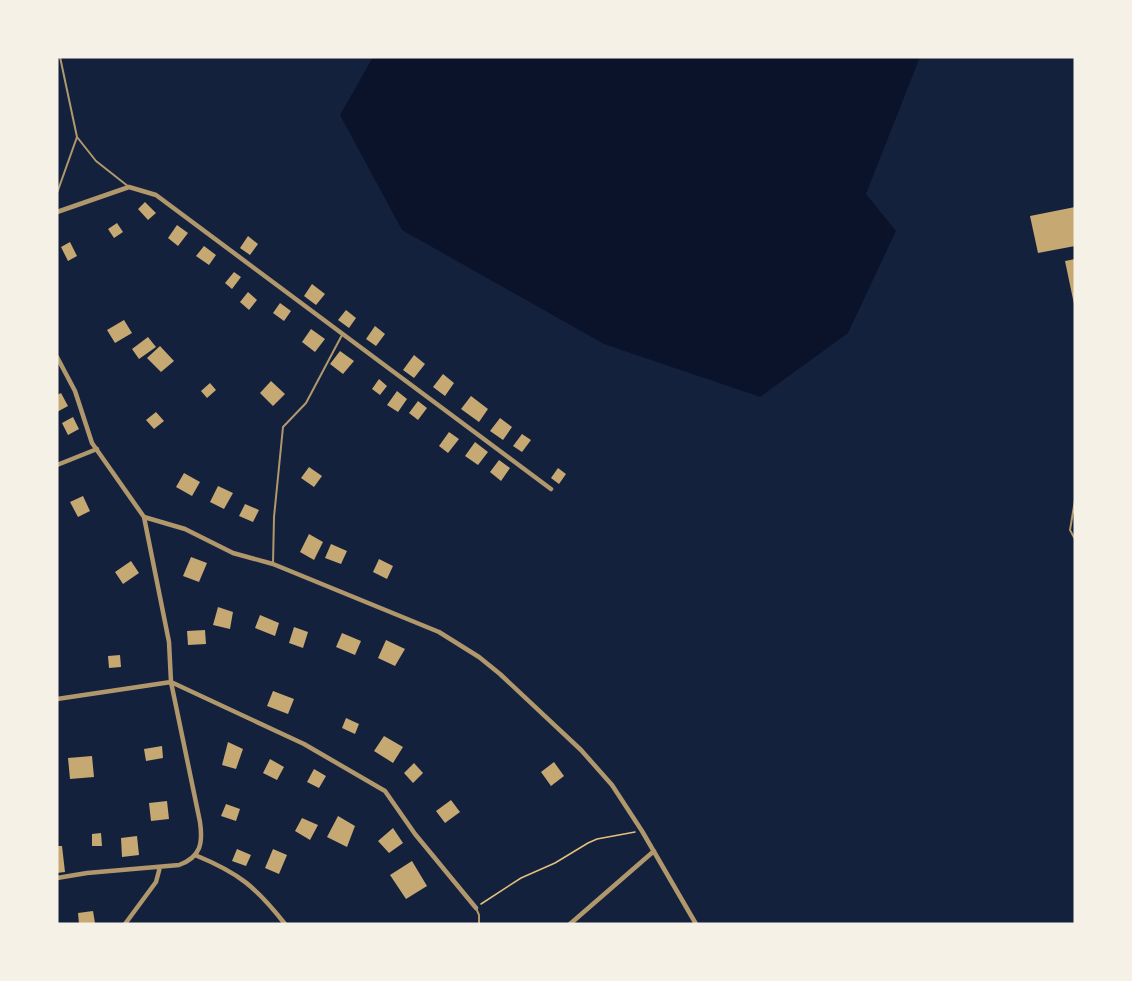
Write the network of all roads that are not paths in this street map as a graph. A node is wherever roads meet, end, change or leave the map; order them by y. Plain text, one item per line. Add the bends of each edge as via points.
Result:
1 (60, 57) edge
2 (77, 137) junction
3 (129, 187) junction
4 (57, 193) edge
5 (57, 212) edge
6 (342, 335) junction
7 (57, 357) edge
8 (97, 449) junction
9 (57, 465) edge
10 (551, 489) dead end
11 (1075, 500) edge
12 (144, 517) junction
13 (1075, 539) edge
14 (273, 564) junction
15 (171, 682) junction
16 (57, 699) edge
17 (654, 851) junction
18 (195, 855) junction
19 (160, 867) junction
20 (57, 878) edge
21 (476, 908) joint
22 (125, 924) edge
23 (285, 924) edge
24 (479, 924) edge
25 (570, 924) edge
26 (696, 924) edge

1 - 2 lane
2 - 3 lane via 96,161
2 - 4 lane
3 - 5 street
3 - 6 street via 156,195
6 - 10 street
6 - 14 lane via 306,403 283,427
7 - 8 street
8 - 9 street
8 - 12 street
11 - 13 lane via 1070,530
12 - 14 street via 185,529 233,553
12 - 15 street via 170,642
14 - 17 street via 439,632 479,657 581,750 612,785
15 - 16 street
15 - 18 street via 200,822 202,839
15 - 21 street via 304,744 385,791
17 - 25 street
17 - 26 street
18 - 19 street via 179,865
18 - 23 street via 245,880
19 - 20 street
19 - 22 street via 156,882
21 - 24 lane

